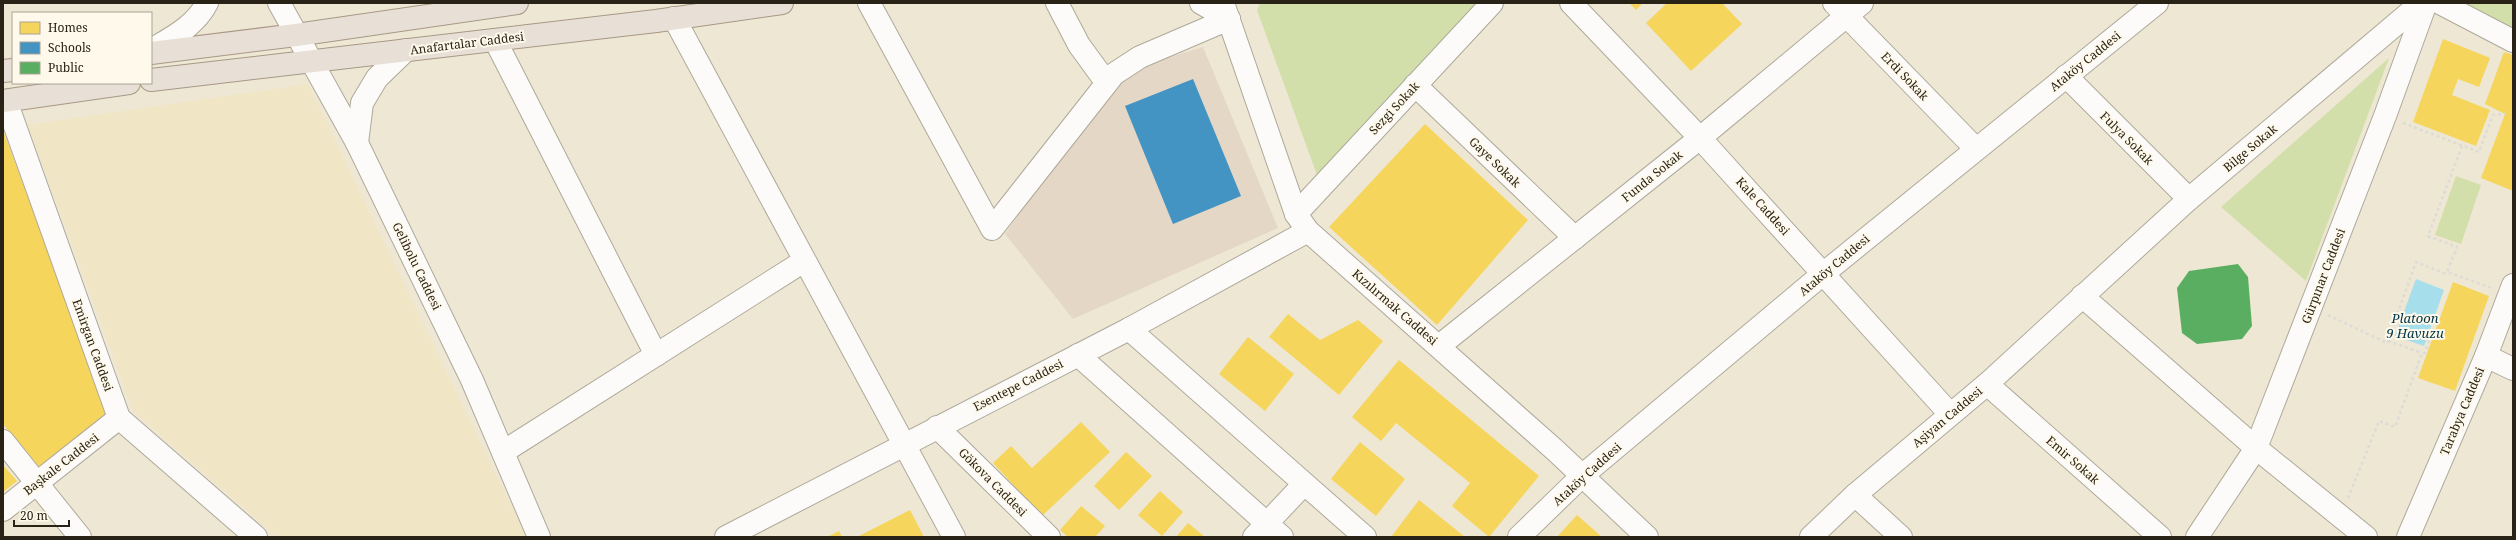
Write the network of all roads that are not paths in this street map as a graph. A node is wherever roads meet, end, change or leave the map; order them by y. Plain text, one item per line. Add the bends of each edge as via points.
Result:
1 (207, 3) edge
2 (279, 3) edge
3 (517, 3) edge
4 (782, 3) edge
5 (869, 3) edge
6 (1057, 3) edge
7 (1201, 3) edge
8 (1492, 3) edge
9 (1571, 3) edge
10 (2157, 3) edge
11 (2421, 3) edge
12 (2426, 3) edge
13 (2440, 3) edge
14 (1847, 7) edge
15 (1227, 8) edge
16 (674, 18) junction
17 (296, 35) junction
18 (494, 40) junction
19 (2513, 41) edge
20 (152, 49) edge
21 (406, 50) junction
22 (152, 53) edge
23 (311, 61) junction
24 (2066, 76) junction
25 (152, 80) edge
26 (1106, 82) junction
27 (122, 84) edge
28 (1415, 85) junction
29 (4, 101) edge
30 (1700, 138) junction
31 (357, 143) junction
32 (1976, 149) junction
33 (2189, 199) junction
34 (1296, 214) junction
35 (1308, 231) junction
36 (1575, 238) junction
37 (804, 261) junction
38 (1824, 273) junction
39 (2511, 289) edge
40 (2082, 296) junction
41 (1129, 329) junction
42 (1439, 346) junction
43 (656, 355) junction
44 (1078, 355) junction
45 (2486, 356) junction
46 (2513, 369) edge
47 (1986, 384) junction
48 (1950, 414) junction
49 (119, 418) junction
50 (937, 427) junction
51 (3, 441) edge
52 (903, 444) junction
53 (2256, 448) junction
54 (503, 452) junction
55 (1583, 475) junction
56 (36, 482) junction
57 (1304, 484) junction
58 (1855, 496) junction
59 (3, 510) edge
60 (1268, 533) edge
61 (80, 537) edge
62 (256, 537) edge
63 (539, 537) edge
64 (726, 537) edge
65 (954, 537) edge
66 (1049, 537) edge
67 (1365, 537) edge
68 (1519, 537) edge
69 (1647, 537) edge
70 (1811, 537) edge
71 (1901, 537) edge
72 (2160, 537) edge
73 (2197, 537) edge
74 (2366, 537) edge
75 (2408, 537) edge

1 - 20 street via 200,15 179,34
2 - 17 street, Gelibolu Caddesi
3 - 17 main road
4 - 16 main road, Anafartalar Caddesi
5 - 26 street via 992,229
6 - 26 street via 1079,44
7 - 15 street
8 - 28 street, Sezgi Sokak
9 - 30 street, Kale Caddesi
10 - 24 street, Ataköy Caddesi
11 - 33 street, Bilge Sokak
12 - 53 street, Gürpınar Caddesi via 2386,116
13 - 19 street
14 - 30 street, Funda Sokak
14 - 32 street, Erdi Sokak
15 - 26 street via 1131,61
15 - 34 street, Kızılırmak Caddesi
16 - 18 main road, Anafartalar Caddesi
16 - 37 street
17 - 22 main road
17 - 23 street, Gelibolu Caddesi
18 - 21 main road, Anafartalar Caddesi
18 - 43 street
21 - 23 main road, Anafartalar Caddesi
21 - 31 street via 377,78 362,103
23 - 25 main road, Anafartalar Caddesi
23 - 31 street, Gelibolu Caddesi
24 - 32 street, Ataköy Caddesi
24 - 33 street, Fulya Sokak
27 - 29 main road
28 - 34 street, Sezgi Sokak
28 - 36 street, Gaye Sokak
29 - 49 street, Emirgan Caddesi
30 - 36 street, Funda Sokak
30 - 38 street, Kale Caddesi
31 - 54 street, Gelibolu Caddesi via 472,380
32 - 38 street, Ataköy Caddesi
33 - 40 street, Bilge Sokak
34 - 35 street, Kızılırmak Caddesi
35 - 41 street, Esentepe Caddesi
35 - 42 street, Kızılırmak Caddesi
36 - 42 street, Funda Sokak
37 - 43 street
37 - 52 street
38 - 48 street, Kale Caddesi
38 - 55 street, Ataköy Caddesi
39 - 45 street, Tarabya Caddesi
40 - 47 street, Aşiyan Caddesi
40 - 53 street
41 - 44 street, Esentepe Caddesi
41 - 57 street
42 - 55 street, Kızılırmak Caddesi
43 - 54 street
44 - 50 street, Esentepe Caddesi
44 - 60 street
45 - 46 street
45 - 75 street, Tarabya Caddesi
47 - 48 street, Aşiyan Caddesi
47 - 72 street, Emir Sokak
48 - 58 street, Aşiyan Caddesi
49 - 56 street, Başkale Caddesi
49 - 62 street, Emirgan Caddesi
50 - 52 street, Esentepe Caddesi
50 - 66 street, Gökova Caddesi
51 - 56 street
52 - 64 street, Esentepe Caddesi
52 - 65 street
53 - 73 street, Gürpınar Caddesi
53 - 74 street
54 - 63 street, Gelibolu Caddesi
55 - 68 street, Ataköy Caddesi
55 - 69 street, Kızılırmak Caddesi
56 - 59 street, Başkale Caddesi
56 - 61 street
57 - 60 street
57 - 67 street
58 - 70 street, Aşiyan Caddesi
58 - 71 street

